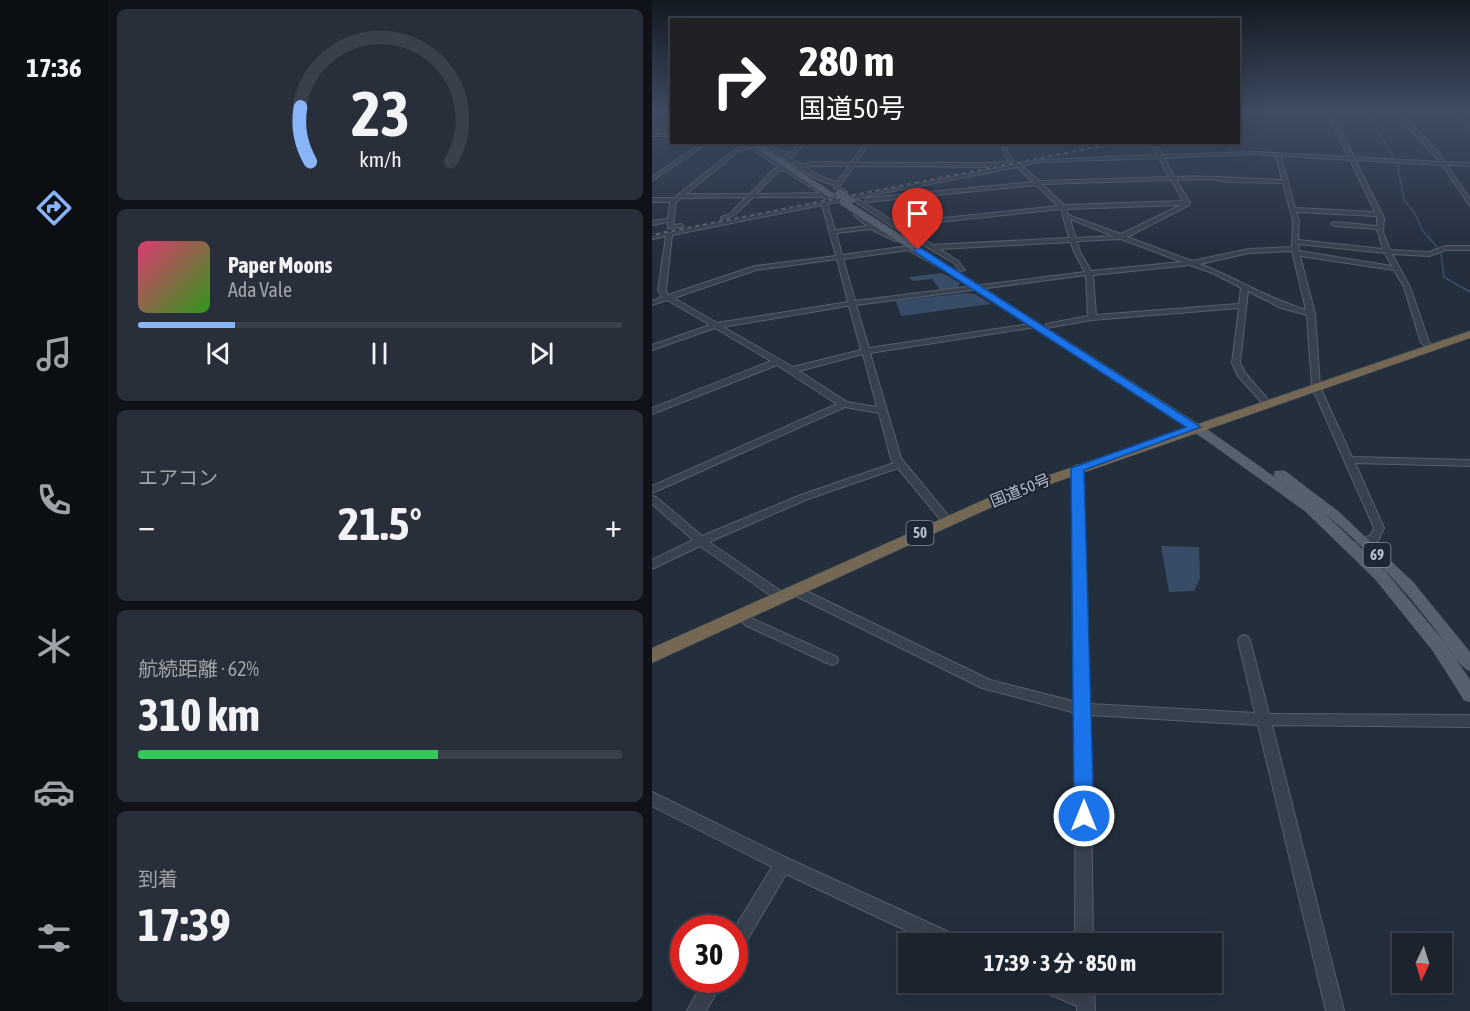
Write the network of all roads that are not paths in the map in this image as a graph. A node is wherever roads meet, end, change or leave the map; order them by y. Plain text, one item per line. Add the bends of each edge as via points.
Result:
1 (683, 158) edge
2 (728, 158) edge
3 (770, 158) edge
4 (774, 158) edge
5 (783, 158) edge
6 (788, 158) edge
7 (858, 158) edge
8 (1009, 158) edge
9 (1107, 158) edge
10 (1161, 158) edge
11 (1279, 158) edge
12 (1352, 158) edge
13 (1367, 158) edge
14 (1439, 158) edge
15 (854, 164) junction
16 (1444, 164) junction
17 (1018, 165) junction
18 (1470, 165) edge
19 (801, 166) junction
20 (785, 169) junction
21 (948, 178) junction
22 (1172, 178) junction
23 (652, 179) edge
24 (1286, 182) junction
25 (1037, 183) junction
26 (838, 184) junction
27 (959, 191) junction
28 (681, 196) junction
29 (751, 196) junction
30 (842, 198) junction
31 (652, 200) edge
32 (671, 200) junction
33 (824, 203) junction
34 (1187, 203) junction
35 (1470, 204) edge
36 (1063, 207) junction
37 (1294, 210) junction
38 (1379, 214) junction
39 (1067, 216) junction
40 (670, 220) junction
41 (652, 223) edge
42 (896, 225) junction
43 (1334, 225) dead end
44 (876, 227) junction
45 (1381, 228) junction
46 (831, 232) junction
47 (669, 234) junction
48 (1123, 236) junction
49 (652, 237) edge
50 (1073, 239) junction
51 (931, 247) junction
52 (909, 248) junction
53 (1295, 248) junction
54 (1470, 248) edge
55 (1388, 251) junction
56 (839, 257) junction
57 (1191, 264) junction
58 (1395, 268) junction
59 (949, 270) junction
60 (961, 270) junction
61 (1089, 273) junction
62 (982, 287) junction
63 (1245, 287) junction
64 (667, 297) junction
65 (652, 303) edge
66 (853, 304) junction
67 (1241, 306) junction
68 (1311, 314) junction
69 (1092, 318) junction
70 (1036, 325) junction
71 (715, 326) junction
72 (1049, 326) junction
73 (1470, 334) edge
74 (1430, 347) junction
75 (652, 348) edge
76 (866, 351) junction
77 (776, 362) junction
78 (792, 370) junction
79 (1316, 387) junction
80 (1267, 403) junction
81 (844, 404) junction
82 (652, 411) edge
83 (883, 411) junction
84 (1200, 426) junction
85 (1350, 460) junction
86 (1470, 463) edge
87 (899, 465) junction
88 (1077, 468) junction
89 (652, 490) edge
90 (652, 499) edge
91 (947, 521) junction
92 (700, 540) junction
93 (1362, 542) junction
94 (652, 565) edge
95 (796, 591) junction
96 (781, 597) junction
97 (741, 615) junction
98 (1244, 640) dead end
99 (652, 656) edge
100 (832, 660) dead end
101 (1470, 665) edge
102 (1470, 695) edge
103 (1081, 709) junction
104 (1264, 719) junction
105 (1470, 721) edge
106 (652, 799) edge
107 (783, 864) junction
108 (748, 923) edge
109 (932, 933) edge
110 (1084, 933) edge
111 (706, 993) edge
112 (696, 1011) edge
113 (1335, 1011) edge

1 - 23 street
2 - 28 street
3 - 20 street
4 - 30 main road, 69
5 - 30 main road, 69
6 - 19 street
7 - 15 street
8 - 15 street via 1012,162 998,164
9 - 17 street
10 - 22 street
11 - 24 street
12 - 38 street
13 - 16 street
14 - 16 street
15 - 19 street
15 - 26 street
16 - 18 street
16 - 35 street
17 - 21 street
17 - 25 street
19 - 26 street via 828,183
20 - 29 street via 776,170
20 - 30 street
21 - 27 street
21 - 30 street
22 - 24 street
22 - 25 street
22 - 34 street
24 - 37 street
25 - 27 street
25 - 36 street
26 - 30 street via 836,188 844,194 825,197
27 - 30 street
28 - 29 street
28 - 32 street
29 - 30 street
29 - 40 street via 728,217 673,228
30 - 33 street
30 - 42 street
30 - 44 street
30 - 59 main road, 69
30 - 60 main road, 69
31 - 32 street
32 - 40 street
33 - 46 street
33 - 47 street
34 - 36 street
34 - 48 street
36 - 39 street
36 - 42 street
37 - 38 street
37 - 53 street
38 - 45 street
39 - 48 street
39 - 50 street
40 - 41 street
42 - 51 street
43 - 45 street
44 - 46 street
44 - 52 street
45 - 55 street
46 - 56 street
47 - 49 street
47 - 64 street via 662,290
48 - 50 street
48 - 57 street
50 - 51 street
50 - 61 street
51 - 60 street via 959,264
52 - 56 street
52 - 59 street
53 - 55 street via 1334,243
53 - 57 street via 1249,251
53 - 58 street
53 - 68 street
54 - 55 street via 1444,249 1432,254
55 - 58 street
56 - 64 street via 755,268
56 - 66 street
57 - 61 street
57 - 63 street
58 - 74 street via 1410,294 1425,344
59 - 62 main road, 69
60 - 62 main road, 69
61 - 62 street
61 - 69 street
62 - 66 street
62 - 70 main road, 69
62 - 72 main road, 69
63 - 67 street
63 - 68 street via 1293,310
64 - 65 street
64 - 71 street
66 - 71 street
66 - 76 street
67 - 69 street
67 - 80 street via 1236,363
68 - 79 street
69 - 72 street
70 - 76 street
70 - 84 main road, 69
71 - 75 street
71 - 77 street
72 - 84 main road, 69
73 - 74 highway, 国道50号 / 50
74 - 79 highway, 国道50号 / 50
76 - 78 street
76 - 83 street
77 - 78 street
77 - 82 street
78 - 81 street
79 - 80 highway, 国道50号 / 50
79 - 85 street
80 - 84 highway, 国道50号 / 50
81 - 83 street
81 - 89 street
83 - 87 street
84 - 88 highway, 国道50号 / 50
84 - 93 main road, 69 via 1296,485
84 - 102 main road, 69 via 1271,478 1350,544 1439,647
85 - 86 street
85 - 93 street via 1379,528 1374,538
87 - 91 street
87 - 92 street
88 - 91 highway, 国道50号 / 50
88 - 103 street
90 - 92 street
91 - 95 highway, 国道50号 / 50
92 - 94 street
92 - 96 street
93 - 101 main road, 69 via 1433,614
95 - 96 highway, 国道50号 / 50
95 - 103 street via 987,684
96 - 97 highway, 国道50号 / 50
97 - 99 highway, 国道50号 / 50
97 - 100 street
98 - 104 street
103 - 104 street
103 - 110 street
104 - 105 street
104 - 113 street
106 - 107 street
107 - 108 street
107 - 109 street
111 - 112 street

